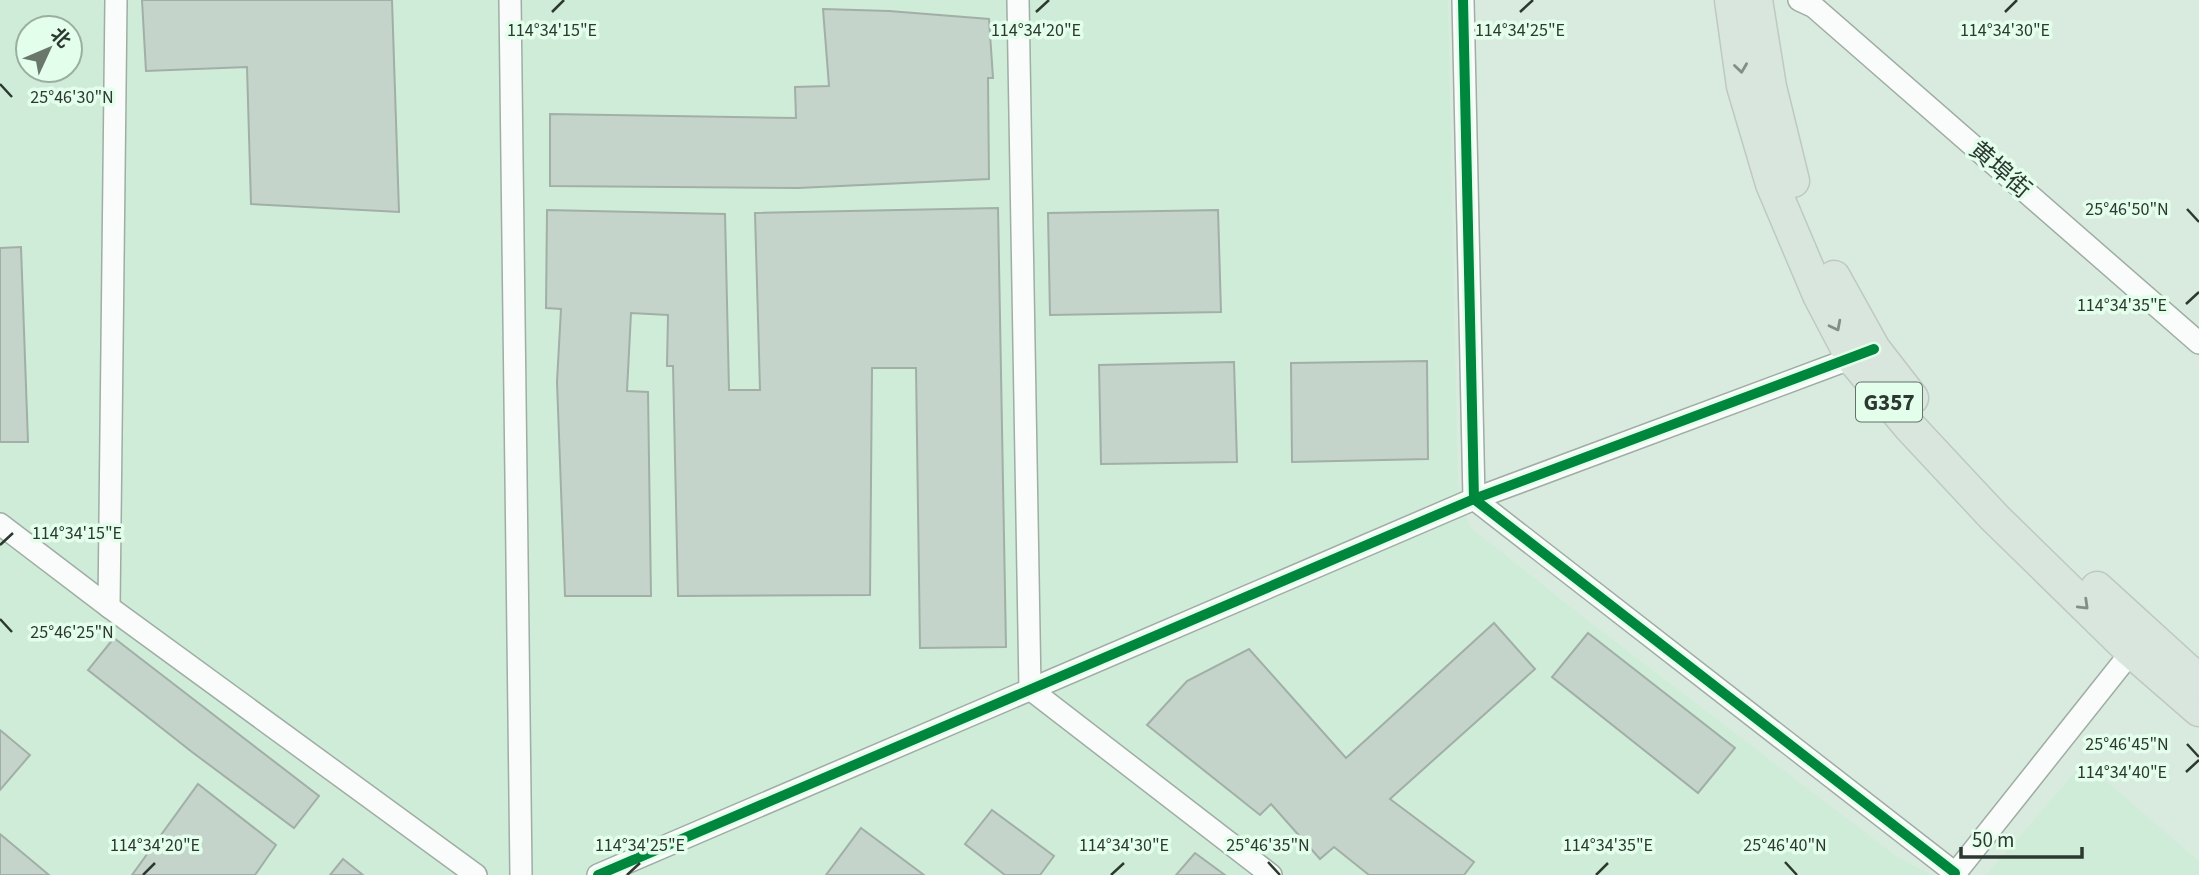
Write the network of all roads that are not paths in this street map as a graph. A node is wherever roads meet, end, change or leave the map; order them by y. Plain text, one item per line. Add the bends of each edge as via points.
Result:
1 (117, 0) edge
2 (510, 0) edge
3 (1018, 0) edge
4 (1462, 0) edge
5 (1731, 0) edge
6 (1756, 0) edge
7 (1799, 0) edge
8 (2199, 344) edge
9 (1863, 354) junction
10 (1474, 499) junction
11 (0, 524) edge
12 (109, 607) junction
13 (2138, 642) junction
14 (2199, 681) edge
15 (1030, 690) junction
16 (2199, 710) edge
17 (1955, 874) edge
18 (476, 875) edge
19 (521, 875) edge
20 (598, 875) edge
21 (1271, 875) edge

1 - 12 street
2 - 19 street
3 - 15 street
4 - 10 street
5 -> 9 highway, G357 via 1743,86 1772,184 1819,295
6 - 9 highway, G357 via 1790,176
7 - 8 street, 黄埠街 via 1814,7
9 - 10 street
9 - 13 highway, G357
10 - 15 street
10 - 17 street
11 - 12 street
12 - 18 street
13 - 14 highway, G357
13 - 16 highway, G357
13 - 17 street
15 - 20 street
15 - 21 street

